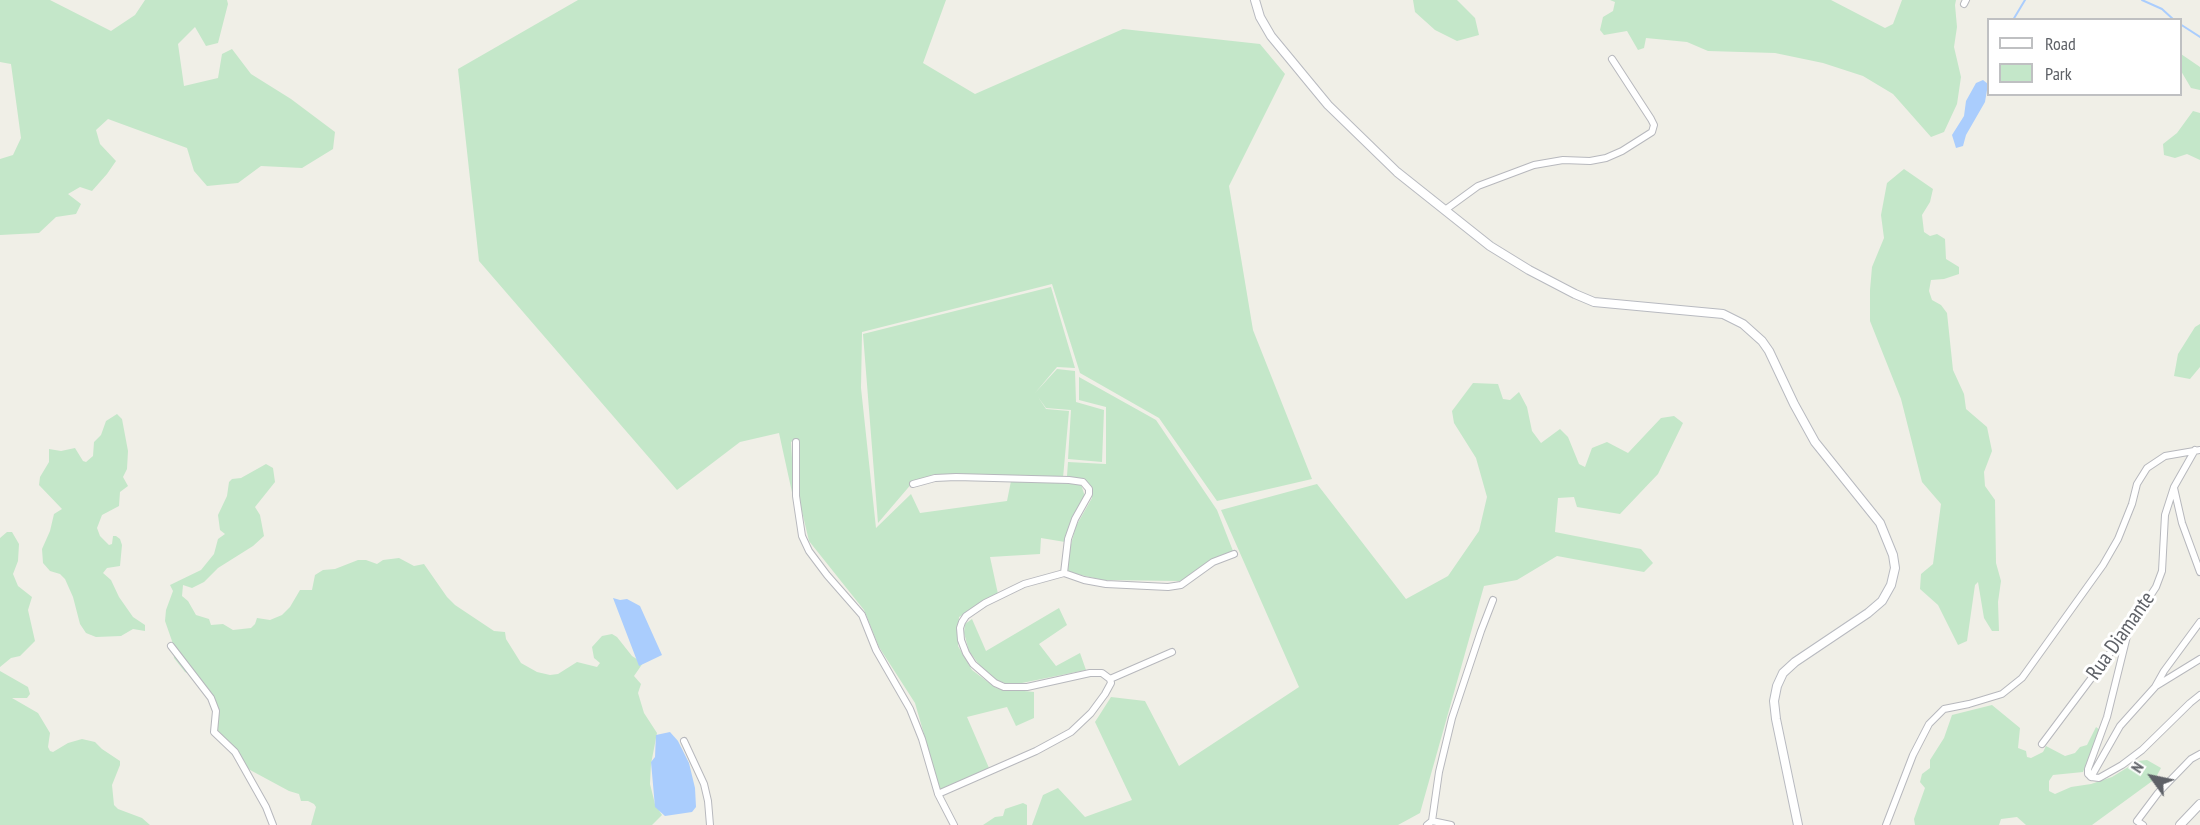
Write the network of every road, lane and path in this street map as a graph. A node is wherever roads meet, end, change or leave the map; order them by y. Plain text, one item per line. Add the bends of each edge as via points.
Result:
1 (1255, 0) edge
2 (1612, 59) dead end
3 (1445, 210) junction
4 (796, 442) dead end
5 (2198, 450) edge
6 (913, 484) dead end
7 (2174, 487) junction
8 (1234, 554) dead end
9 (2200, 572) edge
10 (1064, 573) junction
11 (1493, 600) dead end
12 (2200, 622) edge
13 (2129, 628) junction
14 (171, 646) dead end
15 (1172, 652) dead end
16 (2200, 659) edge
17 (1110, 678) junction
18 (2155, 687) junction
19 (2200, 696) edge
20 (684, 741) dead end
21 (2042, 744) dead end
22 (2200, 754) edge
23 (2091, 777) junction
24 (938, 794) junction
25 (2200, 804) edge
26 (1430, 823) edge
27 (273, 825) edge
28 (710, 825) edge
29 (954, 825) edge
30 (1451, 825) edge
31 (1798, 825) edge
32 (1886, 825) edge
33 (2142, 825) edge
34 (2180, 825) edge

1 - 3 main road via 1271,36 1328,105 1397,172
2 - 3 street via 1647,112 1654,125 1652,132 1606,158 1534,165 1478,186
3 - 31 main road via 1509,259 1584,298 1605,304 1712,312 1743,324 1762,340 1815,442 1880,523 1894,568 1882,601 1795,662 1777,686 1776,719
4 - 24 street via 796,496 802,536 827,575 862,615 876,650 910,709
5 - 7 street, Rua Diamante
5 - 32 street via 2165,456 2147,468 2108,556 2022,678 2002,694 1944,709 1929,724
6 - 10 street via 956,477 1083,482 1089,494 1068,539
7 - 9 street
7 - 13 street, Rua Diamante via 2165,515 2162,571
8 - 10 street via 1213,562 1180,585 1168,587 1106,584
10 - 17 street via 1024,584 966,616 960,628 966,653 985,676 1004,687 1027,687 1090,673
11 - 26 street via 1452,718
12 - 18 street
13 - 21 street, Rua Diamante
13 - 23 street via 2107,717 2088,769
14 - 27 street via 211,698 216,711 214,732 235,752
15 - 17 street
16 - 18 street
17 - 24 street via 1105,694 1071,732
18 - 23 street via 2120,726
19 - 23 street via 2122,765 2098,778
20 - 28 street via 704,784
22 - 33 street via 2158,793 2137,822
24 - 29 street
25 - 34 street
26 - 30 street

